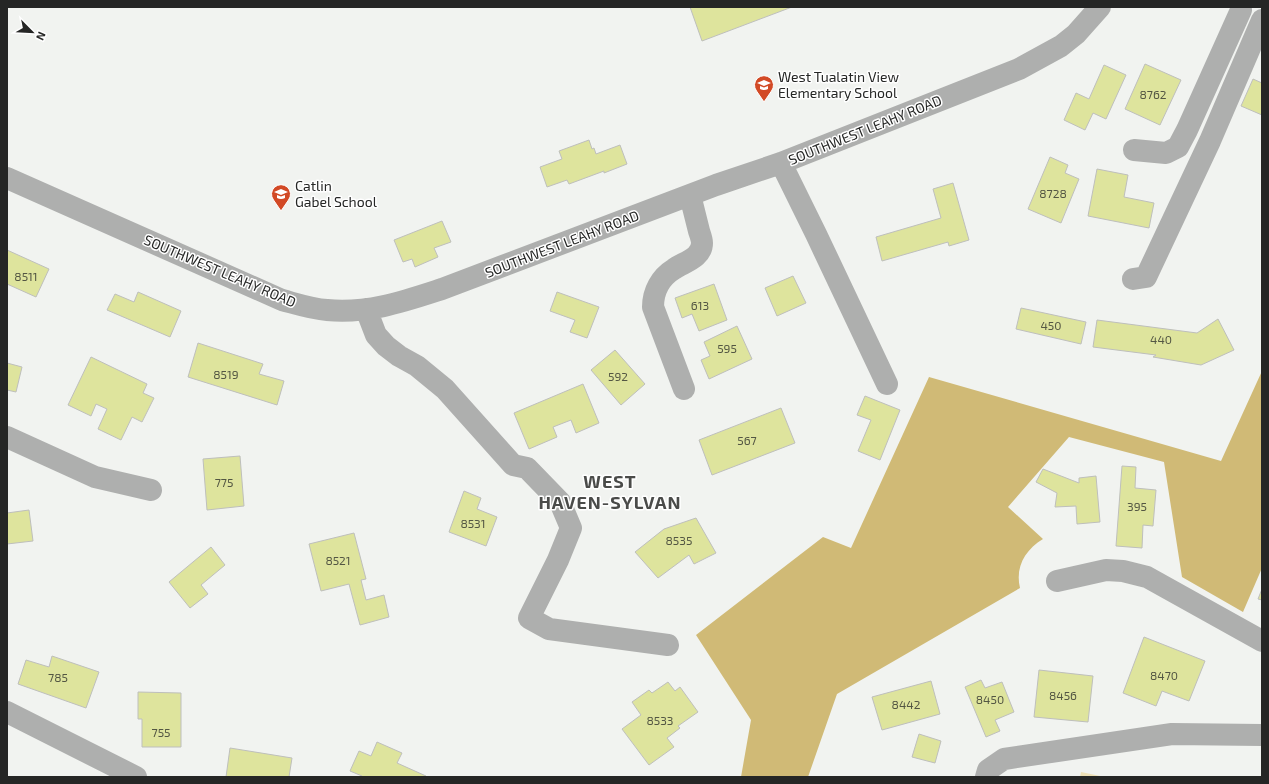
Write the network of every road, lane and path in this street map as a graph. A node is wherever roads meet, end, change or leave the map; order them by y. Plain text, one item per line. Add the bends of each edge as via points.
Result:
1 (1100, 7) edge
2 (1238, 8) edge
3 (1262, 20) edge
4 (1134, 150) dead end
5 (781, 164) junction
6 (7, 178) edge
7 (690, 195) junction
8 (1133, 279) dead end
9 (366, 309) junction
10 (887, 384) dead end
11 (684, 389) dead end
12 (7, 437) edge
13 (151, 490) dead end
14 (1057, 581) dead end
15 (1262, 641) edge
16 (668, 645) dead end
17 (7, 712) edge
18 (1262, 735) edge
19 (136, 777) edge
20 (986, 777) edge

1 - 5 street, SOUTHWEST LEAHY ROAD via 1076,34 1061,46 1019,69
2 - 3 street
2 - 4 street via 1178,147 1166,153
3 - 8 street via 1210,141 1146,277
5 - 7 street, SOUTHWEST LEAHY ROAD
5 - 10 street
6 - 9 street, SOUTHWEST LEAHY ROAD via 282,300 327,310
7 - 9 street, SOUTHWEST LEAHY ROAD via 442,289 401,302
7 - 11 street via 702,243 698,253 664,278 653,297 653,307
9 - 16 street via 376,335 386,346 445,389 513,465 527,468 560,502 571,528 529,618 549,629
12 - 13 street via 95,477
14 - 15 street via 1106,570 1147,577
17 - 19 street
18 - 20 street via 1172,734 1004,759 988,770

